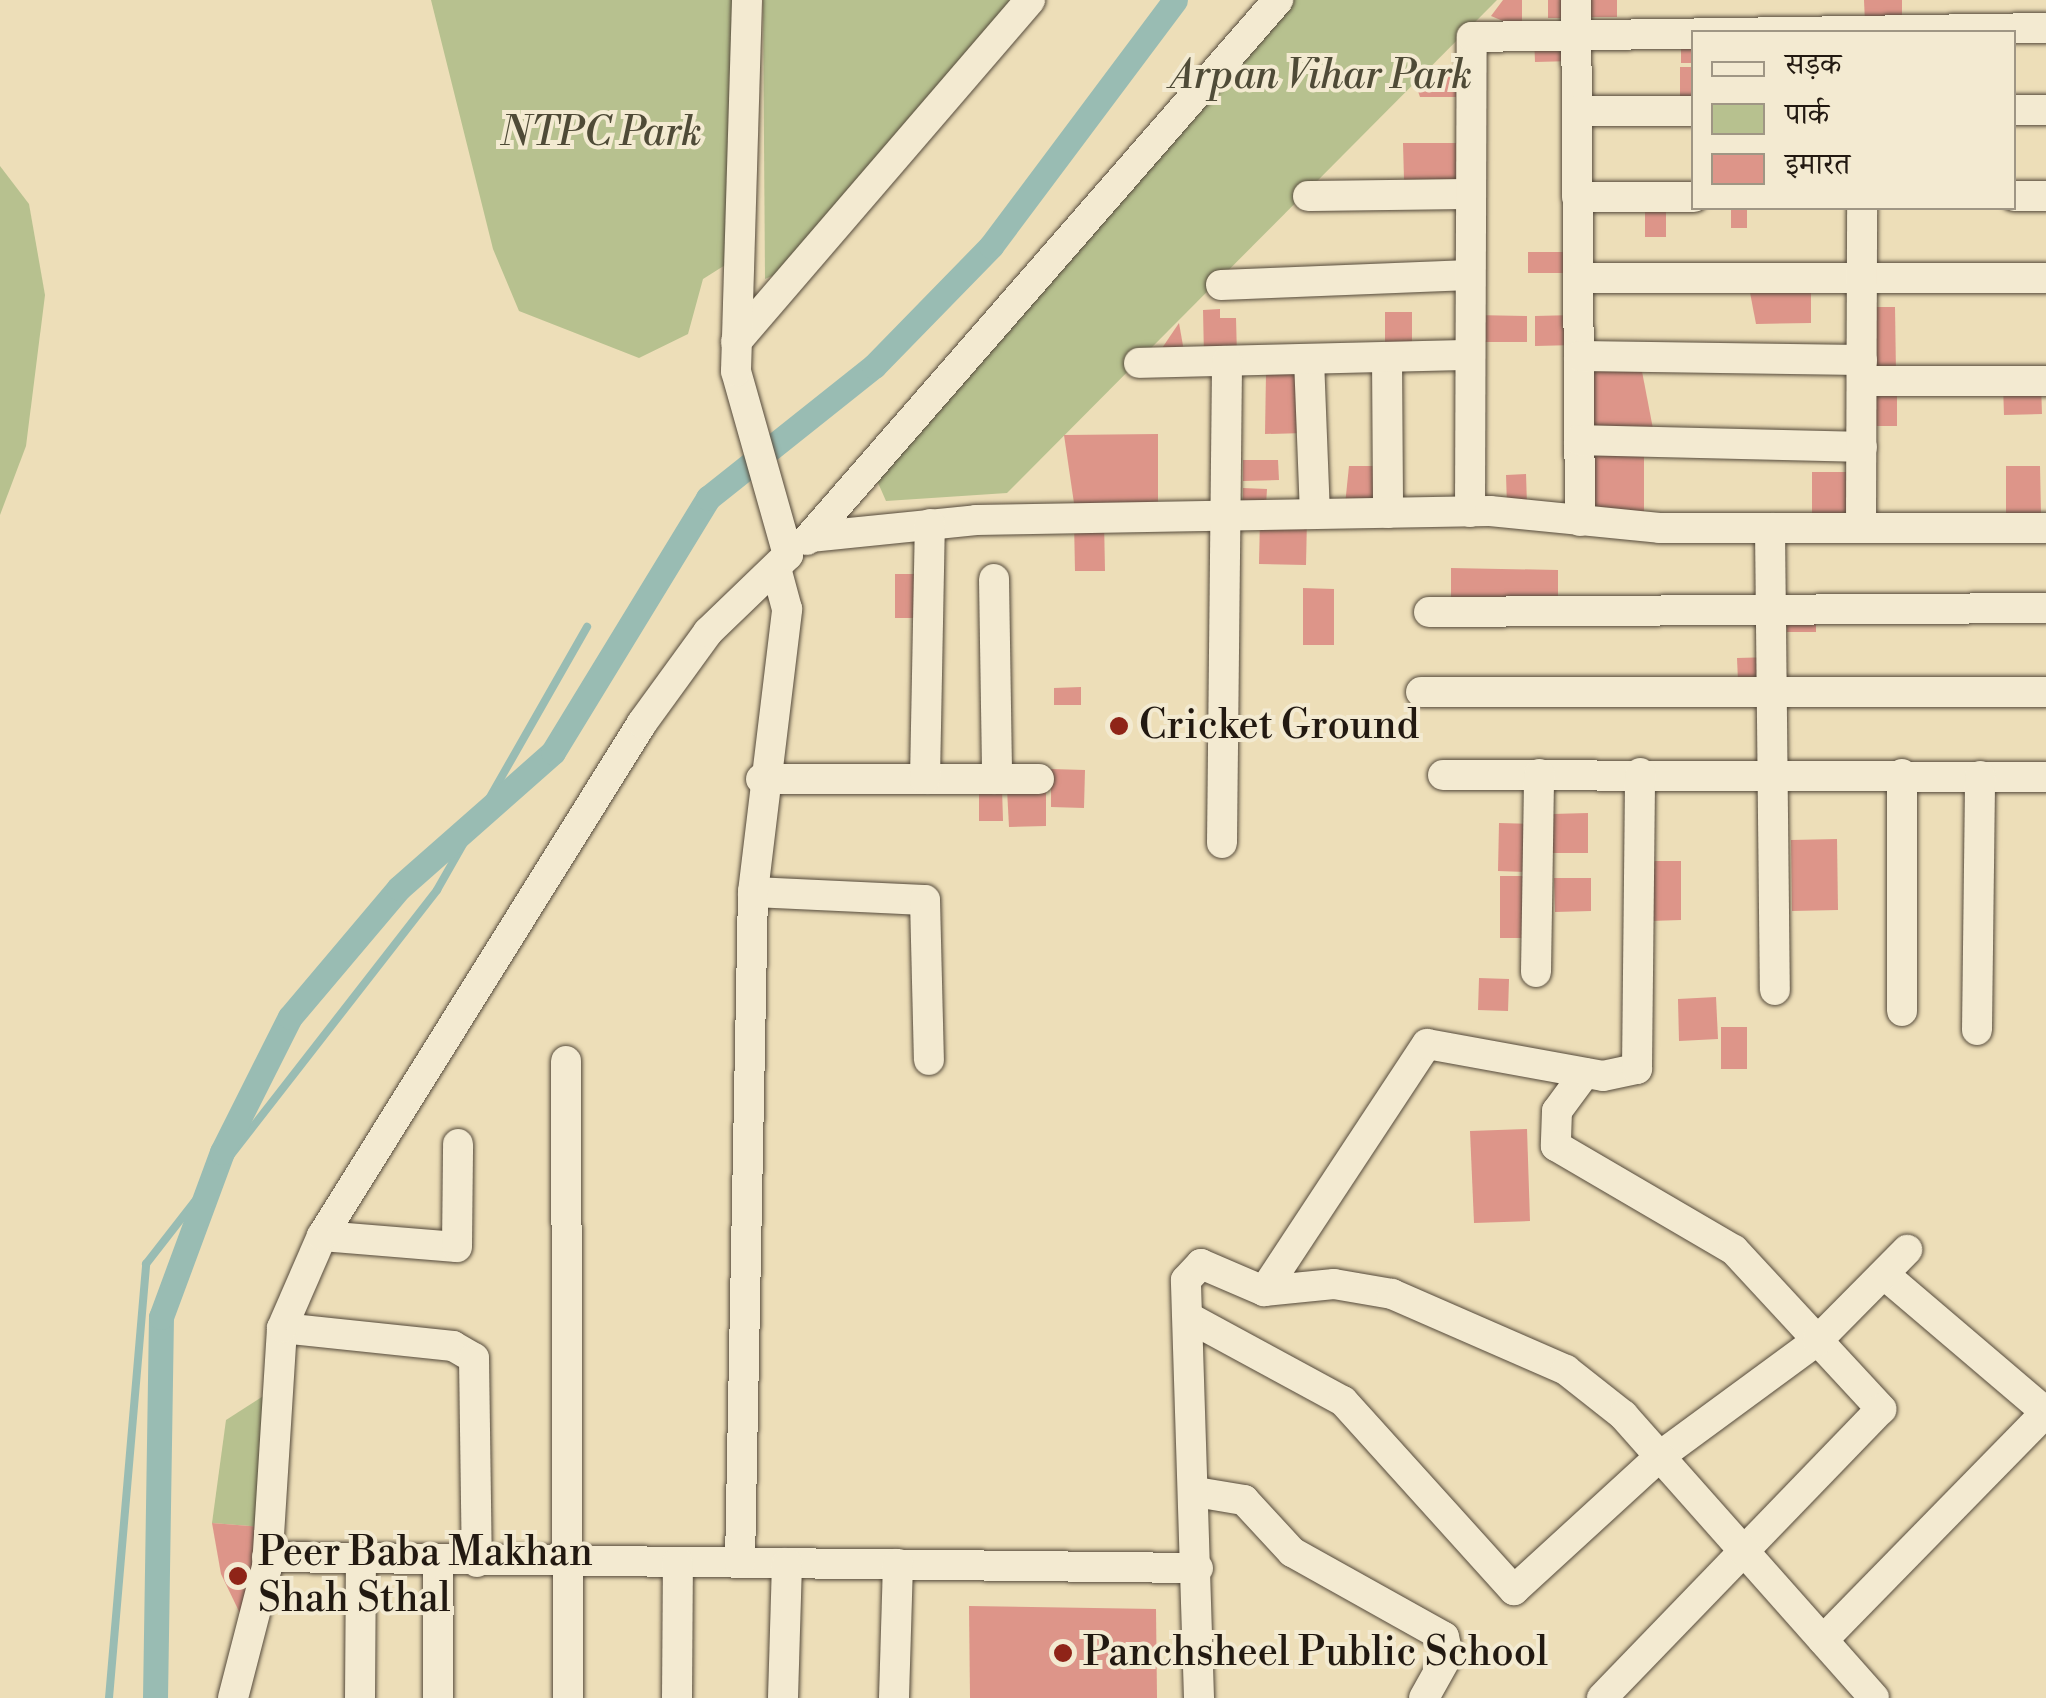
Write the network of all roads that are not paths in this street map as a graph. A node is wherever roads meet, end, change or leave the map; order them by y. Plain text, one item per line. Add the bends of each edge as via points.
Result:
1 (747, 0) edge
2 (1030, 0) edge
3 (1278, 0) edge
4 (1576, 15) edge
5 (1857, 20) edge
6 (2046, 28) edge
7 (2016, 110) edge
8 (2046, 110) edge
9 (1577, 111) junction
10 (1691, 111) edge
11 (1470, 194) junction
12 (1308, 196) dead end
13 (1691, 196) edge
14 (2016, 196) edge
15 (2046, 196) edge
16 (1578, 197) junction
17 (1862, 210) edge
18 (1470, 275) junction
19 (1578, 278) junction
20 (1862, 278) junction
21 (2046, 278) edge
22 (1221, 284) dead end
23 (736, 342) junction
24 (1470, 355) junction
25 (1578, 356) junction
26 (1386, 357) junction
27 (1309, 359) junction
28 (1227, 360) junction
29 (1139, 363) dead end
30 (1862, 370) junction
31 (2046, 380) edge
32 (1579, 440) junction
33 (1862, 448) junction
34 (1470, 512) junction
35 (1388, 513) junction
36 (1315, 514) junction
37 (1230, 516) junction
38 (1580, 522) junction
39 (930, 524) junction
40 (1770, 528) junction
41 (1862, 528) junction
42 (2046, 528) edge
43 (792, 554) junction
44 (994, 579) dead end
45 (1772, 606) junction
46 (2046, 608) edge
47 (1429, 612) dead end
48 (1775, 690) junction
49 (1420, 692) dead end
50 (2046, 692) edge
51 (1775, 772) junction
52 (1539, 774) junction
53 (1640, 774) junction
54 (1902, 774) junction
55 (1443, 775) dead end
56 (1980, 776) junction
57 (2046, 777) edge
58 (761, 779) junction
59 (925, 779) junction
60 (997, 779) junction
61 (1039, 779) dead end
62 (1222, 843) dead end
63 (753, 892) junction
64 (1536, 972) dead end
65 (1775, 990) dead end
66 (1902, 1011) dead end
67 (1977, 1030) dead end
68 (928, 1060) dead end
69 (566, 1061) dead end
70 (1585, 1074) junction
71 (458, 1144) dead end
72 (322, 1236) junction
73 (1907, 1250) dead end
74 (1886, 1276) junction
75 (1264, 1291) junction
76 (1188, 1317) junction
77 (282, 1328) junction
78 (1818, 1340) junction
79 (2046, 1412) edge
80 (1660, 1456) junction
81 (1196, 1492) junction
82 (1744, 1551) junction
83 (267, 1557) junction
84 (361, 1561) junction
85 (438, 1562) junction
86 (477, 1562) junction
87 (570, 1562) junction
88 (678, 1562) junction
89 (740, 1562) junction
90 (787, 1563) junction
91 (898, 1564) junction
92 (1198, 1568) junction
93 (1823, 1640) junction
94 (233, 1698) edge
95 (360, 1698) edge
96 (438, 1698) edge
97 (568, 1698) edge
98 (676, 1698) edge
99 (783, 1698) edge
100 (894, 1698) edge
101 (1198, 1698) edge
102 (1424, 1698) edge
103 (1602, 1698) edge
104 (1874, 1698) edge

1 - 23 street
2 - 23 street
3 - 43 street
4 - 5 street
4 - 9 street
4 - 11 street via 1470,40
5 - 6 street
7 - 8 street
9 - 10 street
9 - 16 street
11 - 12 street
11 - 18 street
13 - 16 street
14 - 15 street
16 - 19 street
17 - 20 street
18 - 22 street
18 - 24 street
19 - 20 street
19 - 25 street
20 - 21 street
20 - 30 street
23 - 43 street via 742,399
24 - 26 street
24 - 34 street
25 - 30 street
25 - 32 street
26 - 27 street
26 - 35 street
27 - 28 street
27 - 36 street
28 - 29 street
28 - 37 street
30 - 31 street
30 - 33 street
32 - 33 street
32 - 38 street
33 - 41 street
34 - 35 street
34 - 38 street
35 - 36 street
36 - 37 street
37 - 39 street
37 - 62 street
38 - 40 street
39 - 43 street
39 - 59 street
40 - 41 street
40 - 45 street
41 - 42 street
43 - 58 street
43 - 72 street via 708,632 642,723
44 - 60 street
45 - 46 street
45 - 47 street
45 - 48 street
48 - 49 street
48 - 50 street
48 - 51 street
51 - 53 street
51 - 54 street
51 - 65 street
52 - 53 street
52 - 55 street
52 - 64 street
53 - 70 street via 1642,1051 1628,1074
54 - 56 street
54 - 66 street
56 - 57 street
56 - 67 street
58 - 59 street
58 - 63 street
59 - 60 street
60 - 61 street
63 - 68 street via 926,900
63 - 89 street
69 - 87 street
70 - 75 street via 1427,1044
70 - 78 street via 1557,1111 1556,1146 1734,1250
71 - 72 street via 457,1248
72 - 77 street
73 - 74 street
74 - 78 street
74 - 79 street
75 - 76 street via 1192,1266
75 - 80 street via 1359,1287 1459,1316 1566,1370
76 - 80 street via 1343,1401 1514,1590
76 - 81 street
77 - 83 street
77 - 86 street via 453,1346 474,1358
78 - 80 street
78 - 82 street via 1881,1409
79 - 93 street
80 - 82 street
81 - 92 street
81 - 102 street via 1244,1500 1292,1552 1444,1637 1448,1656
82 - 93 street
82 - 103 street
83 - 84 street
83 - 94 street
84 - 85 street
84 - 95 street
85 - 86 street
85 - 96 street
86 - 87 street
87 - 88 street
87 - 97 street
88 - 89 street
88 - 98 street
89 - 90 street
90 - 91 street
90 - 99 street
91 - 92 street
91 - 100 street
92 - 101 street
93 - 104 street

